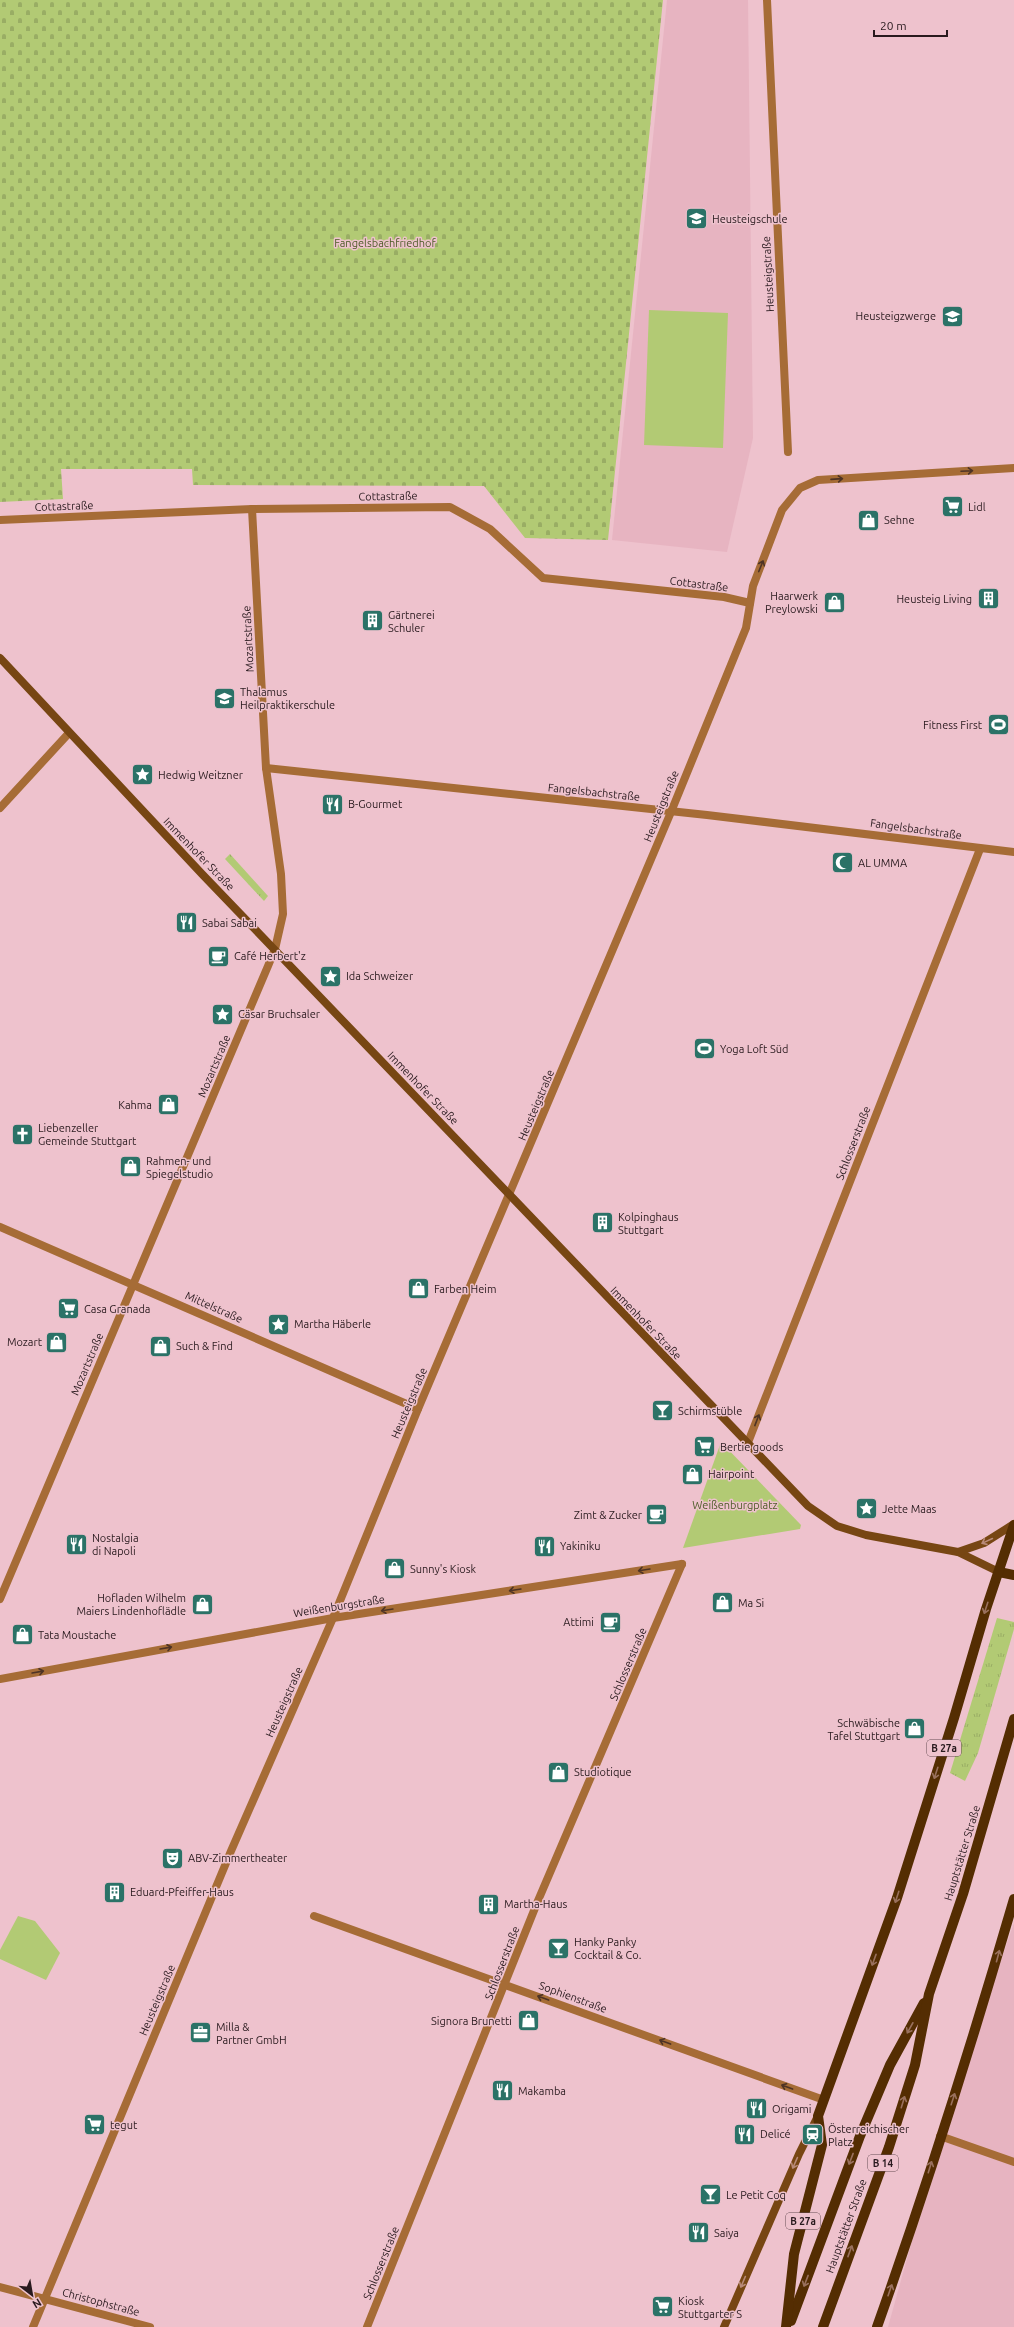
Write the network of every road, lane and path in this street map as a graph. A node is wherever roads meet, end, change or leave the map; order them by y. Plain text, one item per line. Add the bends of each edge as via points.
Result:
1 (767, 0) edge
2 (788, 452) dead end
3 (1014, 468) edge
4 (252, 509) junction
5 (0, 520) edge
6 (750, 603) junction
7 (0, 658) edge
8 (69, 733) junction
9 (266, 768) junction
10 (0, 808) edge
11 (671, 812) junction
12 (980, 849) junction
13 (1014, 852) edge
14 (275, 950) junction
15 (510, 1196) junction
16 (0, 1227) edge
17 (133, 1284) junction
18 (418, 1409) junction
19 (747, 1445) junction
20 (1014, 1524) edge
21 (958, 1552) junction
22 (682, 1564) joint
23 (999, 1572) junction
24 (1014, 1575) edge
25 (0, 1599) edge
26 (333, 1618) junction
27 (0, 1679) edge
28 (1014, 1719) edge
29 (1014, 1899) edge
30 (314, 1916) dead end
31 (506, 1985) junction
32 (929, 1994) junction
33 (824, 2100) junction
34 (818, 2116) junction
35 (940, 2136) junction
36 (1014, 2162) edge
37 (0, 2287) edge
38 (44, 2298) junction
39 (33, 2327) edge
40 (150, 2327) edge
41 (367, 2327) edge
42 (724, 2327) edge
43 (788, 2327) edge
44 (822, 2327) edge
45 (877, 2327) edge

1 - 2 street, Heusteigstraße
6 -> 3 street, Heusteigstraße via 752,586 782,510 800,488 818,480
4 - 5 street, Cottastraße
4 - 6 street, Cottastraße via 450,507 490,529 543,578 724,597
4 - 9 street, Mozartstraße
6 - 11 street, Heusteigstraße via 746,628
7 - 8 main road, Immenhofer Straße
8 - 10 street
8 - 14 main road, Immenhofer Straße
9 - 11 street, Fangelsbachstraße
9 - 14 street, Mozartstraße via 281,874 283,914
11 - 12 street, Fangelsbachstraße via 923,839
11 - 15 street, Heusteigstraße
12 - 13 street, Fangelsbachstraße
19 -> 12 street, Schlosserstraße
14 - 15 main road, Immenhofer Straße
14 - 17 street, Mozartstraße
15 - 18 street, Heusteigstraße
15 - 19 main road, Immenhofer Straße
16 - 17 street, Mittelstraße
17 - 18 street, Mittelstraße
17 - 25 street, Mozartstraße
18 - 26 street, Heusteigstraße
19 - 21 main road, Immenhofer Straße via 808,1506 837,1526 866,1535
20 -> 21 main road via 984,1543
20 - 23 main road, B 27a
21 - 23 main road
22 -> 26 street, Weißenburgstraße
22 - 31 street, Schlosserstraße via 537,1903
23 - 24 main road
23 -> 33 main road, B 27a via 897,1898
27 -> 26 street, Weißenburgstraße
26 - 38 street, Heusteigstraße via 234,1844
28 - 32 main road, Hauptstätter Straße / B 14 via 963,1894
35 -> 29 main road via 987,1993
30 - 31 street, Sophienstraße
33 -> 31 street, Sophienstraße
31 - 41 street, Schlosserstraße
32 -> 43 main road, Hauptstätter Straße / B 14 via 890,2065 860,2136
44 -> 32 main road, Hauptstätter Straße / B 14 via 889,2147 915,2065
33 - 34 main road, B 27a
34 -> 42 main road via 796,2160
34 - 43 main road, B 27a via 822,2145 794,2254
35 - 36 street
45 -> 35 main road via 918,2211
37 - 38 street, Christophstraße
38 - 39 street, Heusteigstraße
38 - 40 street, Christophstraße

